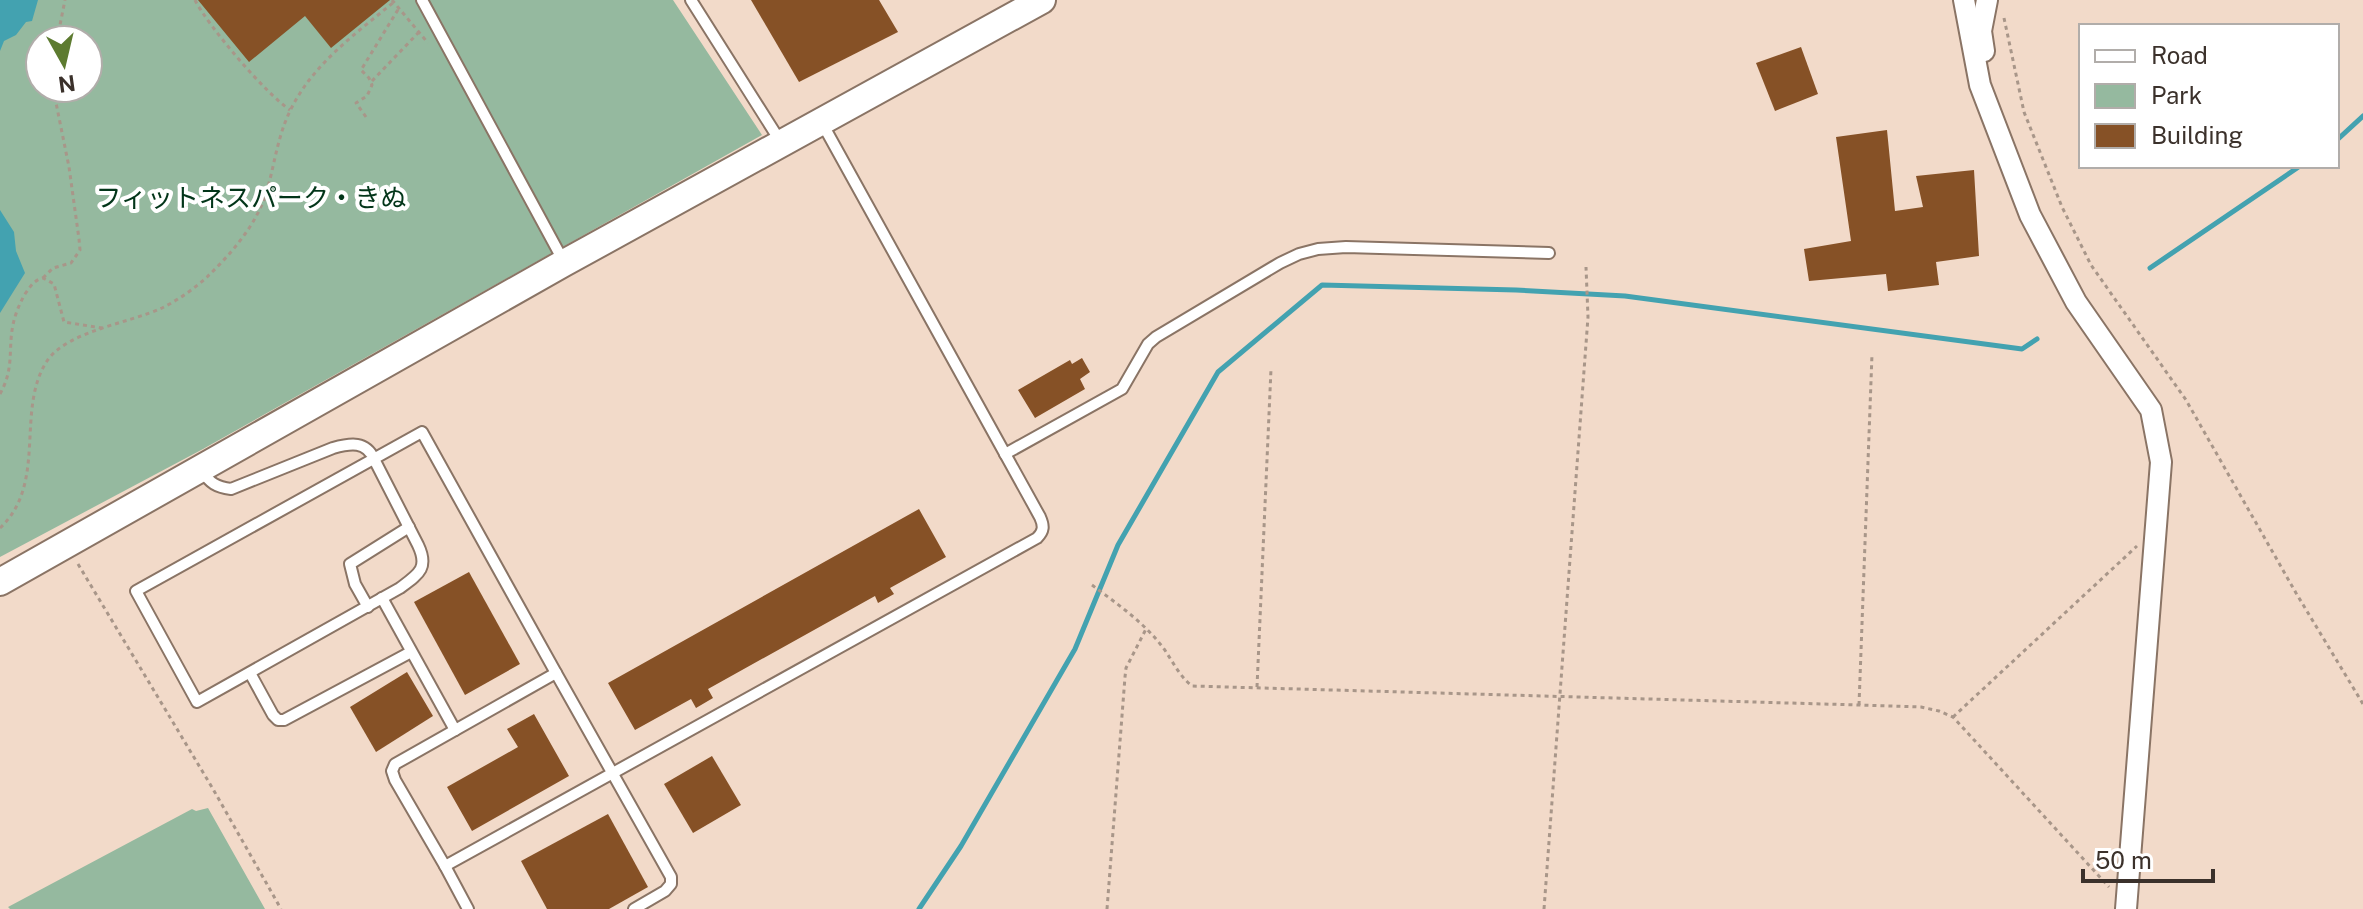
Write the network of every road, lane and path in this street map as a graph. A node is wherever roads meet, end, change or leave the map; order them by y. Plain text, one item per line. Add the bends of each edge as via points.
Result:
1 (65, 0) edge
2 (195, 0) edge
3 (422, 0) edge
4 (691, 0) edge
5 (1042, 0) edge
6 (1964, 0) edge
7 (1987, 0) edge
8 (394, 2) edge
9 (399, 8) dead end
10 (2003, 14) dead end
11 (60, 24) edge
12 (419, 32) dead end
13 (371, 82) junction
14 (56, 104) edge
15 (290, 110) junction
16 (366, 117) dead end
17 (822, 123) junction
18 (1995, 126) junction
19 (782, 145) junction
20 (1549, 253) dead end
21 (564, 263) junction
22 (1586, 267) dead end
23 (43, 278) junction
24 (106, 328) junction
25 (1872, 354) dead end
26 (1271, 369) dead end
27 (0, 394) edge
28 (1005, 454) junction
29 (374, 459) junction
30 (201, 470) junction
31 (409, 527) junction
32 (0, 528) edge
33 (2155, 540) junction
34 (67, 545) junction
35 (0, 582) edge
36 (1092, 585) dead end
37 (382, 598) junction
38 (368, 607) junction
39 (1146, 629) junction
40 (411, 652) junction
41 (250, 673) junction
42 (556, 673) junction
43 (1257, 687) junction
44 (1559, 697) junction
45 (2363, 704) edge
46 (1859, 705) junction
47 (1953, 717) junction
48 (455, 730) junction
49 (613, 773) junction
50 (445, 866) junction
51 (2126, 906) edge
52 (281, 909) edge
53 (468, 909) edge
54 (634, 909) edge
55 (1107, 909) edge
56 (1544, 909) edge

1 - 11 path
2 - 15 path via 247,67
3 - 21 lane
4 - 19 lane
5 - 17 street
6 - 18 street via 1980,85
7 - 18 street via 1981,31
8 - 15 path via 338,48
9 - 13 path via 361,70
10 - 45 path via 2024,112 2091,265 2186,400
12 - 13 path
13 - 16 path via 367,96 356,103
14 - 23 path via 80,250 71,263 53,268
15 - 24 path via 263,203 233,249 186,294
17 - 19 street
17 - 28 lane
18 - 33 street via 2030,215 2076,302 2151,410 2161,462
19 - 21 street
20 - 28 lane via 1346,247 1299,254 1156,337 1122,389
21 - 30 street
22 - 44 path via 1588,317
23 - 24 path via 54,284 64,322
23 - 27 path via 26,292 7,322 8,375
24 - 32 path via 59,349 42,372 24,485
25 - 46 path
26 - 43 path
28 - 49 lane via 1043,525 1037,538
29 - 30 lane via 366,447 347,444 231,489 210,482
29 - 31 lane
29 - 41 lane via 136,591 197,702
29 - 42 lane via 422,432
30 - 34 street
31 - 37 lane via 424,558 422,568
31 - 38 lane via 350,564
33 - 47 path via 2139,543
33 - 51 street
34 - 35 street
34 - 52 path
36 - 39 path
37 - 38 lane
37 - 40 lane
38 - 41 lane
39 - 43 path via 1192,686
39 - 55 path via 1126,668
40 - 41 lane via 284,720 273,715
40 - 48 lane
42 - 48 lane
42 - 49 lane
43 - 44 path
44 - 46 path
44 - 56 path
46 - 47 path via 1921,707
47 - 51 path
48 - 50 lane via 395,764 392,771
49 - 50 lane
49 - 54 lane via 671,877 665,891
50 - 53 lane

